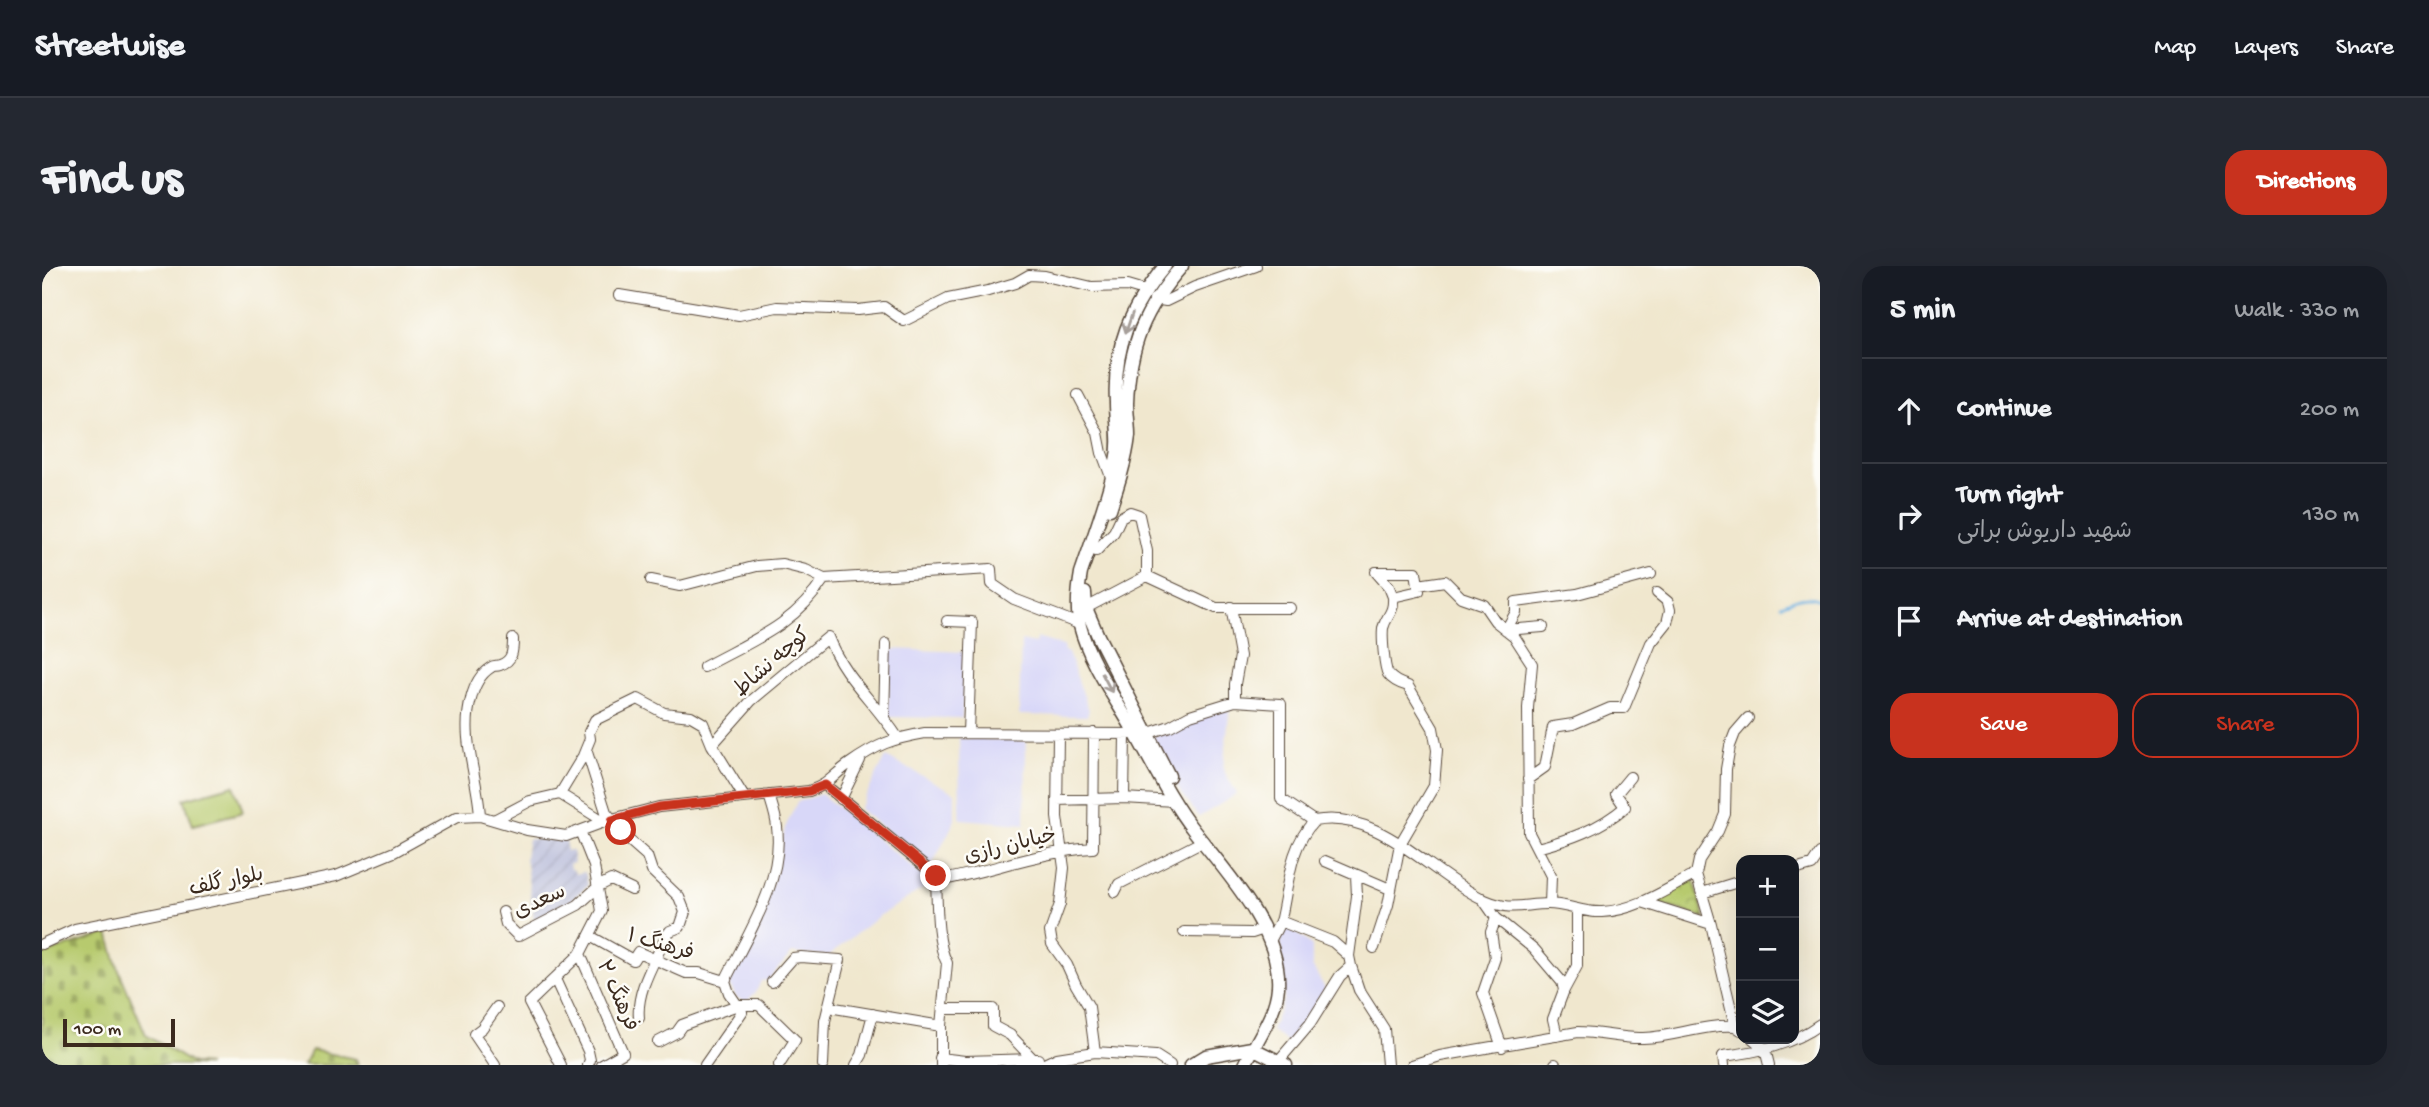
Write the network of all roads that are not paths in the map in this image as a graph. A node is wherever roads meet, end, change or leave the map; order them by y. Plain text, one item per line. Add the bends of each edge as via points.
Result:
1 (1165, 266) edge
2 (1182, 266) edge
3 (1256, 266) edge
4 (620, 295) dead end
5 (1149, 295) junction
6 (1078, 395) dead end
7 (1111, 477) junction
8 (1092, 555) junction
9 (1651, 574) dead end
10 (1147, 576) junction
11 (824, 579) junction
12 (651, 580) dead end
13 (1418, 585) junction
14 (1657, 593) dead end
15 (1393, 597) junction
16 (1231, 607) junction
17 (1086, 608) junction
18 (1290, 608) dead end
19 (947, 621) dead end
20 (1079, 625) junction
21 (1543, 627) dead end
22 (1506, 630) junction
23 (1098, 636) junction
24 (513, 639) dead end
25 (1085, 642) junction
26 (886, 644) dead end
27 (704, 667) dead end
28 (1235, 701) junction
29 (884, 717) junction
30 (1748, 718) dead end
31 (968, 733) junction
32 (1094, 733) junction
33 (1058, 734) junction
34 (1136, 735) junction
35 (898, 738) junction
36 (712, 745) junction
37 (586, 749) junction
38 (865, 754) junction
39 (1630, 777) dead end
40 (1528, 779) junction
41 (825, 785) junction
42 (560, 794) junction
43 (769, 795) junction
44 (744, 797) junction
45 (1092, 798) junction
46 (841, 799) junction
47 (1124, 799) junction
48 (1057, 800) junction
49 (1174, 801) junction
50 (480, 816) junction
51 (495, 820) junction
52 (609, 821) junction
53 (1314, 821) junction
54 (580, 831) junction
55 (1203, 841) junction
56 (1400, 844) junction
57 (1537, 848) junction
58 (1062, 850) junction
59 (1820, 853) edge
60 (1325, 861) dead end
61 (1799, 869) edge
62 (1356, 874) junction
63 (1696, 874) junction
64 (937, 881) junction
65 (1736, 883) edge
66 (599, 886) junction
67 (1390, 889) junction
68 (632, 890) dead end
69 (1115, 892) dead end
70 (1702, 893) junction
71 (1482, 898) junction
72 (1642, 902) junction
73 (1550, 904) junction
74 (1577, 909) junction
75 (503, 912) dead end
76 (1496, 918) junction
77 (1280, 920) junction
78 (1711, 924) junction
79 (1264, 929) junction
80 (1184, 932) dead end
81 (590, 936) junction
82 (1269, 943) junction
83 (42, 944) edge
84 (1374, 948) dead end
85 (580, 954) junction
86 (656, 961) junction
87 (1350, 961) junction
88 (555, 979) junction
89 (725, 981) junction
90 (772, 982) dead end
91 (1564, 990) junction
92 (738, 1005) junction
93 (497, 1007) dead end
94 (829, 1007) junction
95 (944, 1009) junction
96 (873, 1014) junction
97 (639, 1018) dead end
98 (1736, 1020) edge
99 (1820, 1024) edge
100 (941, 1026) junction
101 (1736, 1028) edge
102 (1557, 1036) junction
103 (658, 1042) dead end
104 (1759, 1044) edge
105 (1502, 1047) junction
106 (1252, 1048) junction
107 (1765, 1049) junction
108 (1095, 1052) junction
109 (1225, 1053) junction
110 (1724, 1060) edge
111 (941, 1061) edge
112 (1039, 1062) edge
113 (1279, 1064) edge
114 (495, 1065) edge
115 (561, 1065) edge
116 (588, 1065) edge
117 (602, 1065) edge
118 (705, 1065) edge
119 (779, 1065) edge
120 (823, 1065) edge
121 (856, 1065) edge
122 (1170, 1065) edge
123 (1191, 1065) edge
124 (1236, 1065) edge
125 (1245, 1065) edge
126 (1387, 1065) edge
127 (1412, 1065) edge
128 (1769, 1065) edge

1 - 5 main road
2 - 5 main road
3 - 5 street via 1166,301
4 - 5 street via 739,315 777,307 884,307 904,321 948,299 1015,283 1029,275 1092,287 1127,286
5 -> 7 main road via 1133,312 1116,361 1118,439
5 - 8 main road via 1130,366 1129,434 1123,471
6 - 7 street via 1098,433
7 - 8 main road
8 - 10 street via 1114,532 1121,517 1130,512 1139,515
8 - 17 main road
8 - 20 main road via 1078,589
9 - 22 street via 1577,594 1516,602
10 - 16 street via 1216,608
10 - 17 street
11 - 12 street via 782,564 680,586
11 - 20 street via 991,569 992,584 1014,599
11 - 27 street via 786,622
13 - 15 street via 1419,591
13 - 15 street via 1416,572 1376,572
13 - 22 street via 1445,581 1461,597 1484,605
14 - 40 street via 1668,602 1667,623 1651,643 1624,709 1611,708 1553,727 1545,767
15 - 56 street via 1394,611 1384,624 1382,637 1387,673 1408,686 1433,728 1437,750 1434,786
16 - 18 street
16 - 28 street via 1240,656
17 - 23 main road
19 - 31 street via 972,622
20 - 25 main road
21 - 22 street
22 - 40 street via 1532,664
23 - 25 main road
23 - 34 main road
24 - 50 street via 513,653 477,680 470,700 469,753
25 -> 34 main road
26 - 29 street
28 - 34 street
28 - 53 street via 1281,704 1281,799
29 - 35 street, کوچه نشاط
29 - 36 street, کوچه نشاط via 845,672 828,636 751,701
30 - 63 street via 1730,746 1725,814
31 - 33 street
31 - 35 street
32 - 33 street
32 - 34 street
32 - 45 street
33 - 48 street
34 - 47 street
34 - 49 main road
34 - 55 main road via 1199,827
35 - 38 street
36 - 37 street via 703,723 691,716 663,713 638,699 596,720
36 - 44 street
37 - 42 street
37 - 52 street
38 - 41 street
38 - 46 street
39 - 57 street via 1616,794 1625,807 1612,819
40 - 57 street via 1529,833
41 - 43 street
41 - 46 street
42 - 51 street via 530,801
42 - 52 street
43 - 44 street
43 - 89 street via 777,828 776,859 760,912
44 - 52 street via 659,807
45 - 47 street
45 - 48 street
45 - 58 street, خیابان رازی via 1093,848
46 - 64 street
47 - 49 street
48 - 58 street
49 - 55 main road
50 - 51 street
50 - 83 street, بلوار گلف via 457,817 394,852 336,876 75,929
51 - 54 street via 566,836
52 - 54 street
52 - 86 street via 647,856 652,871 679,897 685,912 680,927 666,936
53 - 56 street via 1349,820
53 - 77 street via 1295,848
54 - 66 street
55 - 69 street via 1119,884
55 - 79 main road
56 - 67 street
56 - 71 street
57 - 73 street via 1551,876
58 - 64 street, خیابان رازی
58 - 108 street via 1060,904 1050,932 1052,944 1089,1007
59 - 61 street via 1812,865
60 - 62 street
62 - 67 street
62 - 87 street
63 - 70 street
63 - 72 street
64 - 95 street via 947,963
65 - 70 street
66 - 68 street via 611,880
66 - 75 street, سعدی via 578,905 518,936 506,924
66 - 81 street via 602,911
67 - 84 street
70 - 78 street
71 - 73 street via 1505,907
71 - 76 street
72 - 74 street via 1603,912
72 - 78 street
73 - 74 street
74 - 91 street via 1577,966
76 - 91 street via 1534,949
76 - 105 street via 1492,932 1495,958 1483,993
77 - 82 street
77 - 87 street via 1333,942
78 - 98 street
79 - 80 street via 1252,933
79 - 82 main road
81 - 85 street
81 - 86 street, فرهنگ ۱ via 633,960 638,952
82 - 106 main road via 1278,987 1273,1012
85 - 88 street
85 - 117 street, فرهنگ ۲ via 623,1053
86 - 89 street, فرهنگ ۱
86 - 97 street via 638,1004
87 - 113 street
87 - 126 street via 1359,990 1384,1029
88 - 115 street via 529,1003
88 - 116 street via 588,1051
89 - 92 street
90 - 94 street via 793,958 839,960
91 - 102 street via 1553,1018
92 - 103 street via 682,1025
92 - 118 street via 742,1012
92 - 119 street via 759,1005 795,1040
93 - 114 street via 474,1034
94 - 96 street
94 - 120 street
95 - 100 street
95 - 112 street via 993,1009 993,1026
96 - 100 street
96 - 121 street
99 - 107 street via 1805,1035
100 - 111 street
101 - 102 street via 1715,1025 1644,1038 1600,1032
102 - 105 street
104 - 107 street
105 - 127 street
106 - 109 main road
106 - 113 main road
106 - 125 main road
107 - 110 street
107 - 128 street
108 - 112 street
108 - 122 street via 1156,1056
109 - 123 main road
109 - 124 main road
111 - 112 street

